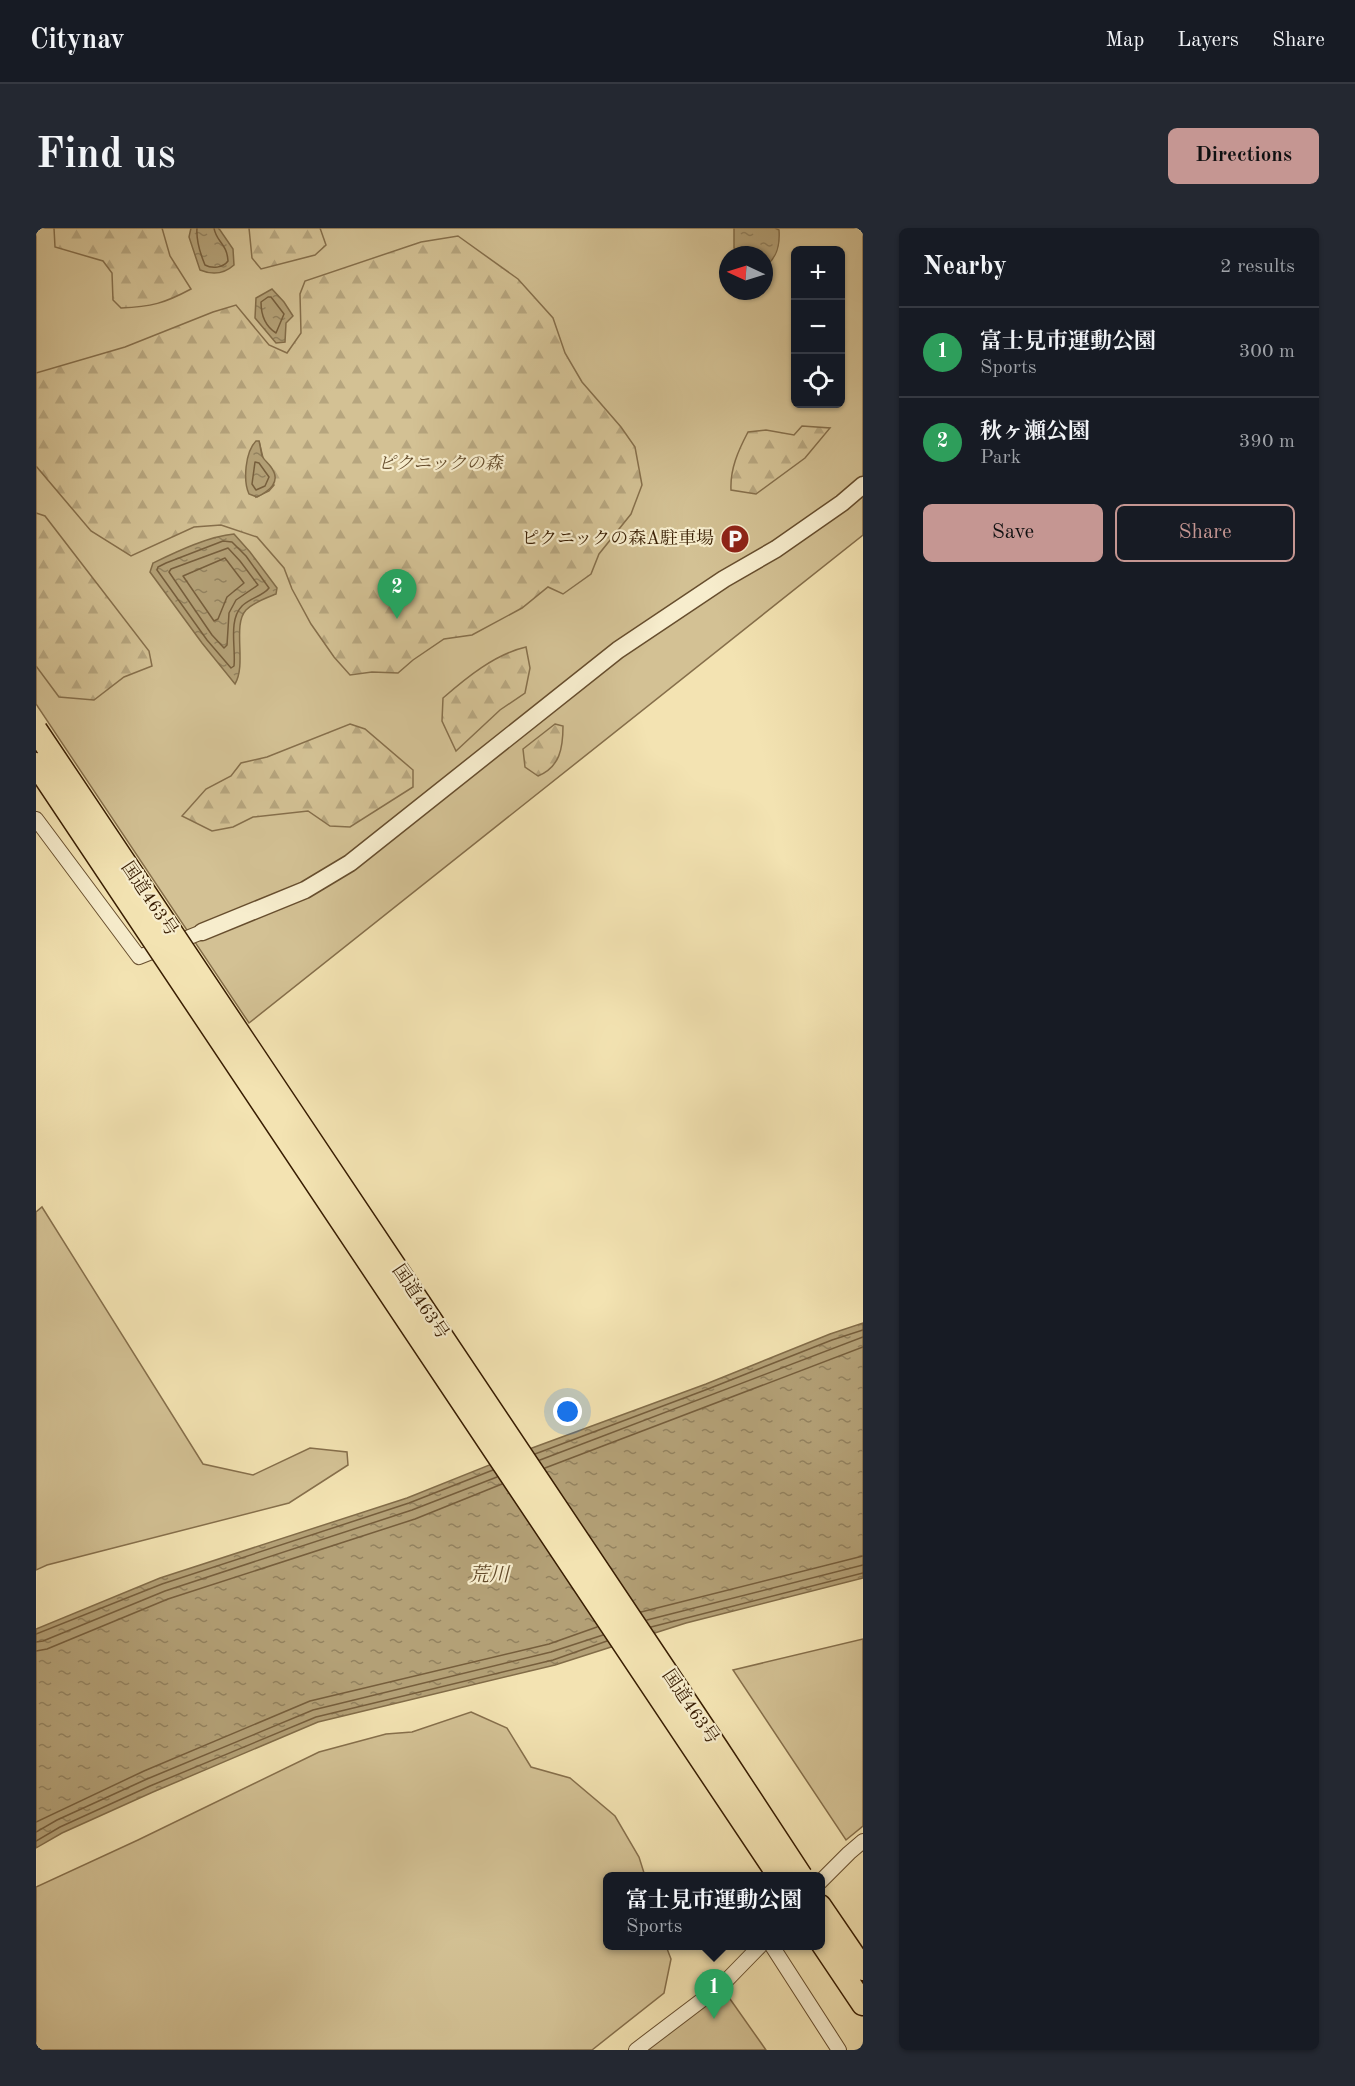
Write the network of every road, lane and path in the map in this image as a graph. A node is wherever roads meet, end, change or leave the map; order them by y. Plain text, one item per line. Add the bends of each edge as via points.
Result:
1 (863, 485) edge
2 (36, 730) edge
3 (36, 764) edge
4 (36, 819) edge
5 (202, 932) joint
6 (863, 1841) edge
7 (776, 1872) edge
8 (798, 1872) edge
9 (825, 1877) edge
10 (825, 1913) edge
11 (825, 1947) edge
12 (756, 1950) edge
13 (775, 1950) edge
14 (863, 1969) edge
15 (863, 2004) edge
16 (636, 2050) edge
17 (839, 2050) edge

1 - 5 street via 776,549 618,650 350,863 305,890
2 - 8 highway, 国道463号, bridge
3 - 7 highway, 国道463号, bridge
4 - 5 street via 139,957
6 - 9 street
10 - 14 highway
11 - 15 highway
12 - 16 street via 723,1983
13 - 17 street

